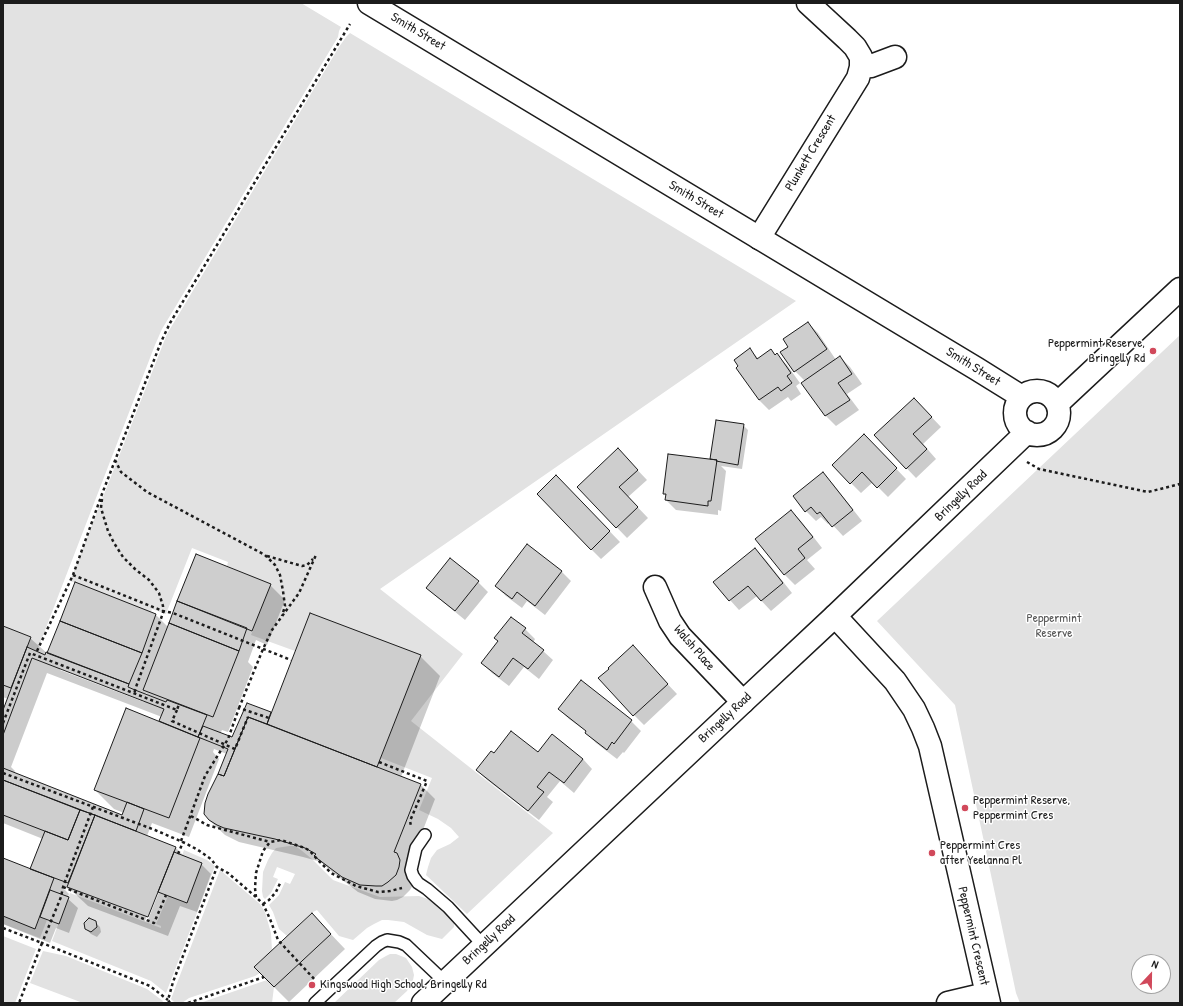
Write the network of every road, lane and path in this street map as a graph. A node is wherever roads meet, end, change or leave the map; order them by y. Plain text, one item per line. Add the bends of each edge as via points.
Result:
1 (369, 3) edge
2 (808, 3) edge
3 (350, 24) dead end
4 (894, 57) dead end
5 (861, 67) junction
6 (760, 238) junction
7 (1180, 289) edge
8 (1022, 397) junction
9 (1057, 404) junction
10 (1027, 432) junction
11 (1008, 450) junction
12 (115, 460) junction
13 (1180, 484) edge
14 (102, 494) junction
15 (265, 556) junction
16 (73, 575) junction
17 (656, 587) dead end
18 (163, 612) junction
19 (282, 616) junction
20 (835, 616) junction
21 (263, 649) junction
22 (37, 651) dead end
23 (291, 660) dead end
24 (134, 694) junction
25 (743, 702) junction
26 (179, 704) dead end
27 (239, 708) junction
28 (177, 710) junction
29 (248, 717) dead end
30 (269, 718) dead end
31 (3, 723) edge
32 (224, 744) junction
33 (379, 762) dead end
34 (3, 773) edge
35 (94, 807) junction
36 (191, 816) junction
37 (425, 835) joint
38 (182, 842) junction
39 (270, 842) junction
40 (178, 854) dead end
41 (217, 868) junction
42 (413, 876) junction
43 (282, 881) dead end
44 (63, 887) junction
45 (166, 895) dead end
46 (256, 897) junction
47 (262, 904) junction
48 (3, 928) edge
49 (42, 943) junction
50 (484, 946) junction
51 (264, 977) dead end
52 (316, 981) dead end
53 (445, 982) junction
54 (988, 998) edge
55 (169, 1002) edge
56 (18, 1003) edge
57 (188, 1003) edge
58 (315, 1003) edge
59 (423, 1003) edge
60 (948, 1003) edge

1 - 6 street, Smith Street
2 - 5 street via 855,47 861,57
3 - 12 path via 170,323
4 - 5 street
5 - 6 street, Plunkett Crescent via 855,83
6 - 8 street, Smith Street
7 - 9 street
8 - 9 street via 1034,391 1042,391 1054,398
8 - 10 street via 1015,409 1015,415 1021,428
9 - 10 street via 1059,417 1052,429 1040,434
10 - 11 street, Bringelly Road
11 - 13 path via 1040,469 1148,492
11 - 20 street, Bringelly Road
12 - 14 path
12 - 15 path via 122,472 147,492
14 - 16 path
14 - 18 path via 101,508 108,531 123,557 160,593
15 - 19 path via 275,565 280,575 284,606
15 - 19 path via 302,566 307,565 315,556 299,593
16 - 18 path
16 - 22 path
17 - 25 street, Walsh Place via 670,621 680,636
18 - 21 path via 173,613
18 - 24 path
19 - 21 path
20 - 25 street, Bringelly Road
20 - 54 street, Peppermint Crescent via 895,681 923,728 931,752
21 - 23 path
21 - 27 path
24 - 28 path
24 - 31 path via 30,653
25 - 50 street, Bringelly Road
26 - 28 path
27 - 30 path
27 - 32 path
28 - 32 path via 172,721
29 - 32 path via 235,749
32 - 36 path via 205,776
33 - 37 path via 427,780 410,821 412,827
34 - 35 path
35 - 38 path
35 - 44 path
36 - 38 path
36 - 39 path via 214,828
37 - 42 lane via 416,848 411,870
38 - 40 path
38 - 41 path via 211,859
39 - 42 path via 281,840 305,848 331,873 356,886 378,892 402,888
39 - 46 path via 263,851 256,873
41 - 46 path via 228,873
41 - 55 path via 174,982
42 - 50 lane via 448,907
43 - 47 path via 276,892
44 - 45 path via 154,923
44 - 49 path
46 - 47 path
47 - 52 path via 278,940
48 - 49 path
49 - 55 path via 150,986
49 - 56 path
50 - 53 street, Bringelly Road
51 - 57 path
53 - 58 lane via 406,945 387,940 376,946
53 - 59 street, Bringelly Road
54 - 60 street

